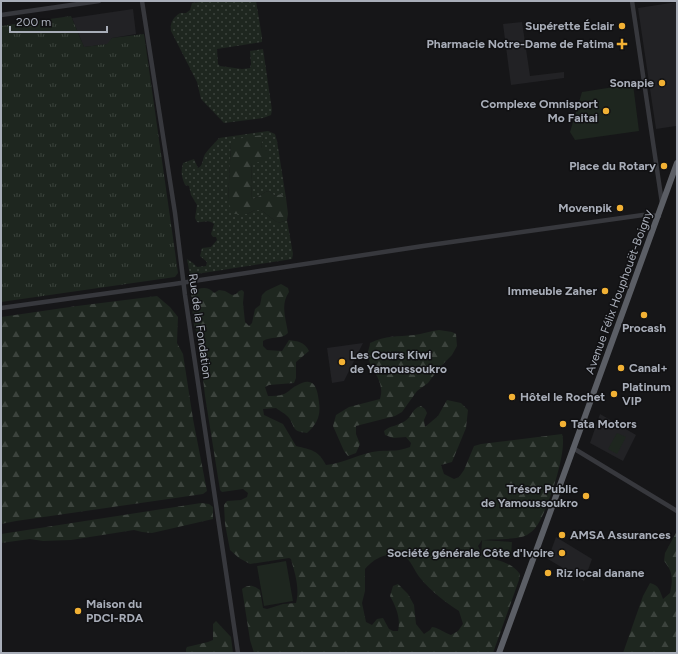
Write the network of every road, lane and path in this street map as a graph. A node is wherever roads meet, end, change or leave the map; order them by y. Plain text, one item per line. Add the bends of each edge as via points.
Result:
1 (99, 1) edge
2 (142, 1) edge
3 (632, 1) edge
4 (1, 15) edge
5 (677, 163) edge
6 (662, 204) junction
7 (659, 216) junction
8 (184, 282) junction
9 (1, 308) edge
10 (573, 448) junction
11 (677, 511) edge
12 (238, 653) edge
13 (499, 653) edge

1 - 4 street
2 - 8 street, Rue de la Fondation
3 - 6 street
5 - 6 highway, Avenue Félix Houphouët-Boigny
6 - 7 highway, Avenue Félix Houphouët-Boigny
7 - 8 street via 644,215
7 - 10 highway, Avenue Félix Houphouët-Boigny
8 - 9 street
8 - 12 street, Rue de la Fondation
10 - 11 street
10 - 13 highway, Avenue Félix Houphouët-Boigny

